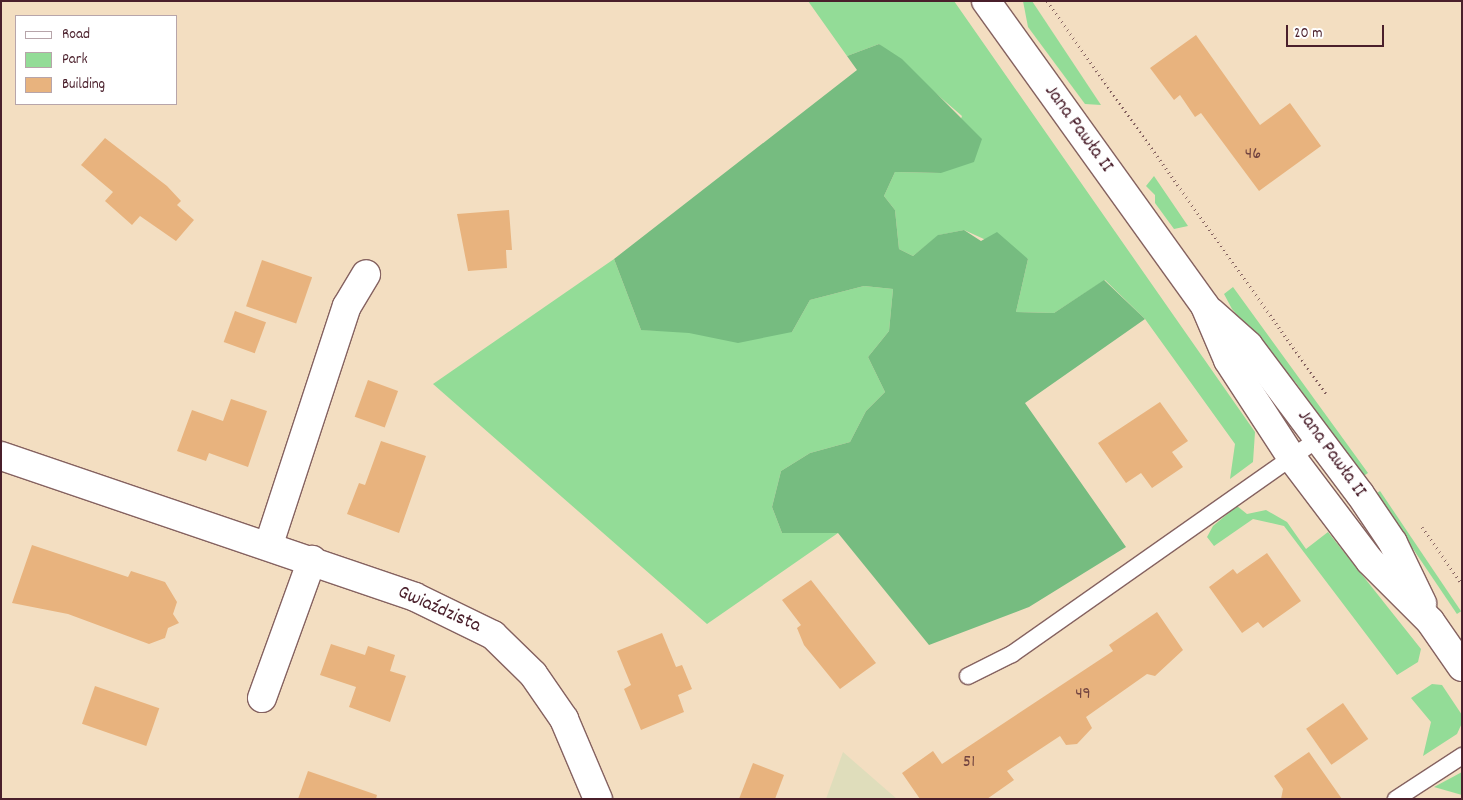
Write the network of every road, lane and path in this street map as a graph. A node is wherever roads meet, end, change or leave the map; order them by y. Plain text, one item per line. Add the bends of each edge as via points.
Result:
1 (1047, 1) edge
2 (989, 2) edge
3 (366, 274) dead end
4 (1245, 280) dead end
5 (1205, 306) junction
6 (1319, 438) junction
7 (1, 456) edge
8 (1292, 458) junction
9 (269, 544) junction
10 (312, 560) junction
11 (1430, 621) junction
12 (1462, 667) edge
13 (968, 676) dead end
14 (262, 698) dead end
15 (1462, 756) edge
16 (598, 799) edge
17 (1396, 799) edge

1 - 4 path
2 - 5 street, Jana Pawła II
3 - 9 street via 347,306
5 - 6 street, Jana Pawła II via 1248,344
5 - 8 street, Jana Pawła II via 1228,360
6 - 8 lane
6 - 11 street, Jana Pawła II via 1393,542
7 - 9 street, Gwiaździsta
8 - 11 street, Jana Pawła II via 1370,561
8 - 13 lane via 1012,654
9 - 10 street, Gwiaździsta
10 - 14 street
10 - 16 street, Gwiaździsta via 447,610 493,635 533,674 564,719
11 - 12 street, Jana Pawła II
15 - 17 lane

